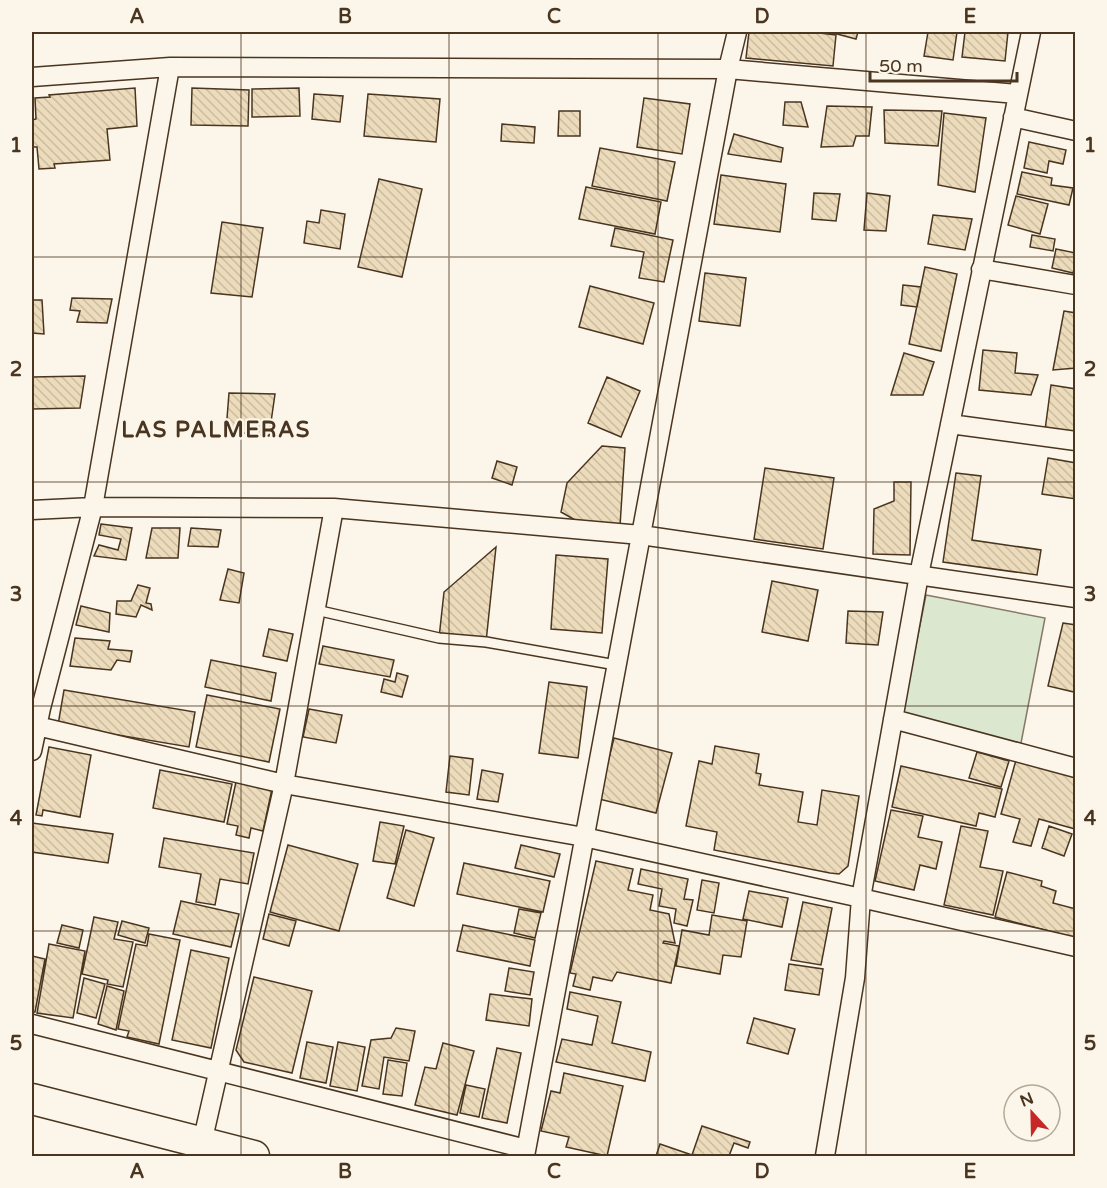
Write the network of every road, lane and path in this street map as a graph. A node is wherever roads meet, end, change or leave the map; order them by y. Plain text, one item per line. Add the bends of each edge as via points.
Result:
1 (737, 32) edge
2 (1031, 32) edge
3 (170, 67) junction
4 (728, 69) junction
5 (32, 77) edge
6 (1017, 94) junction
7 (1013, 117) junction
8 (1076, 131) edge
9 (981, 269) junction
10 (1076, 285) edge
11 (950, 424) junction
12 (1076, 441) edge
13 (93, 507) junction
14 (334, 508) junction
15 (32, 510) edge
16 (641, 535) junction
17 (919, 575) junction
18 (1076, 598) edge
19 (316, 610) junction
20 (616, 665) junction
21 (37, 714) edge
22 (893, 719) junction
23 (32, 751) edge
24 (1076, 768) edge
25 (284, 784) junction
26 (584, 837) junction
27 (861, 898) junction
28 (1076, 947) edge
29 (32, 1024) edge
30 (218, 1072) junction
31 (32, 1100) edge
32 (203, 1150) edge
33 (525, 1153) edge
34 (254, 1156) edge
35 (825, 1156) edge

1 - 4 street
2 - 6 street
3 - 4 street
3 - 5 street
3 - 13 street
4 - 6 street
4 - 16 street
6 - 7 street
7 - 8 street
7 - 9 street
9 - 10 street
9 - 11 street
11 - 12 street
11 - 17 street
13 - 14 street
13 - 15 street
13 - 21 street
14 - 16 street
14 - 19 street
16 - 17 street
16 - 20 street
17 - 18 street
17 - 22 street
19 - 20 lane via 439,638 486,642
19 - 25 street
20 - 26 street
21 - 23 street
21 - 25 street
22 - 24 street
22 - 27 street
25 - 26 street
25 - 30 street
26 - 27 street
26 - 33 street
27 - 28 street
27 - 35 street via 855,978
29 - 30 street
30 - 32 street
30 - 33 street
31 - 32 highway
32 - 34 highway

